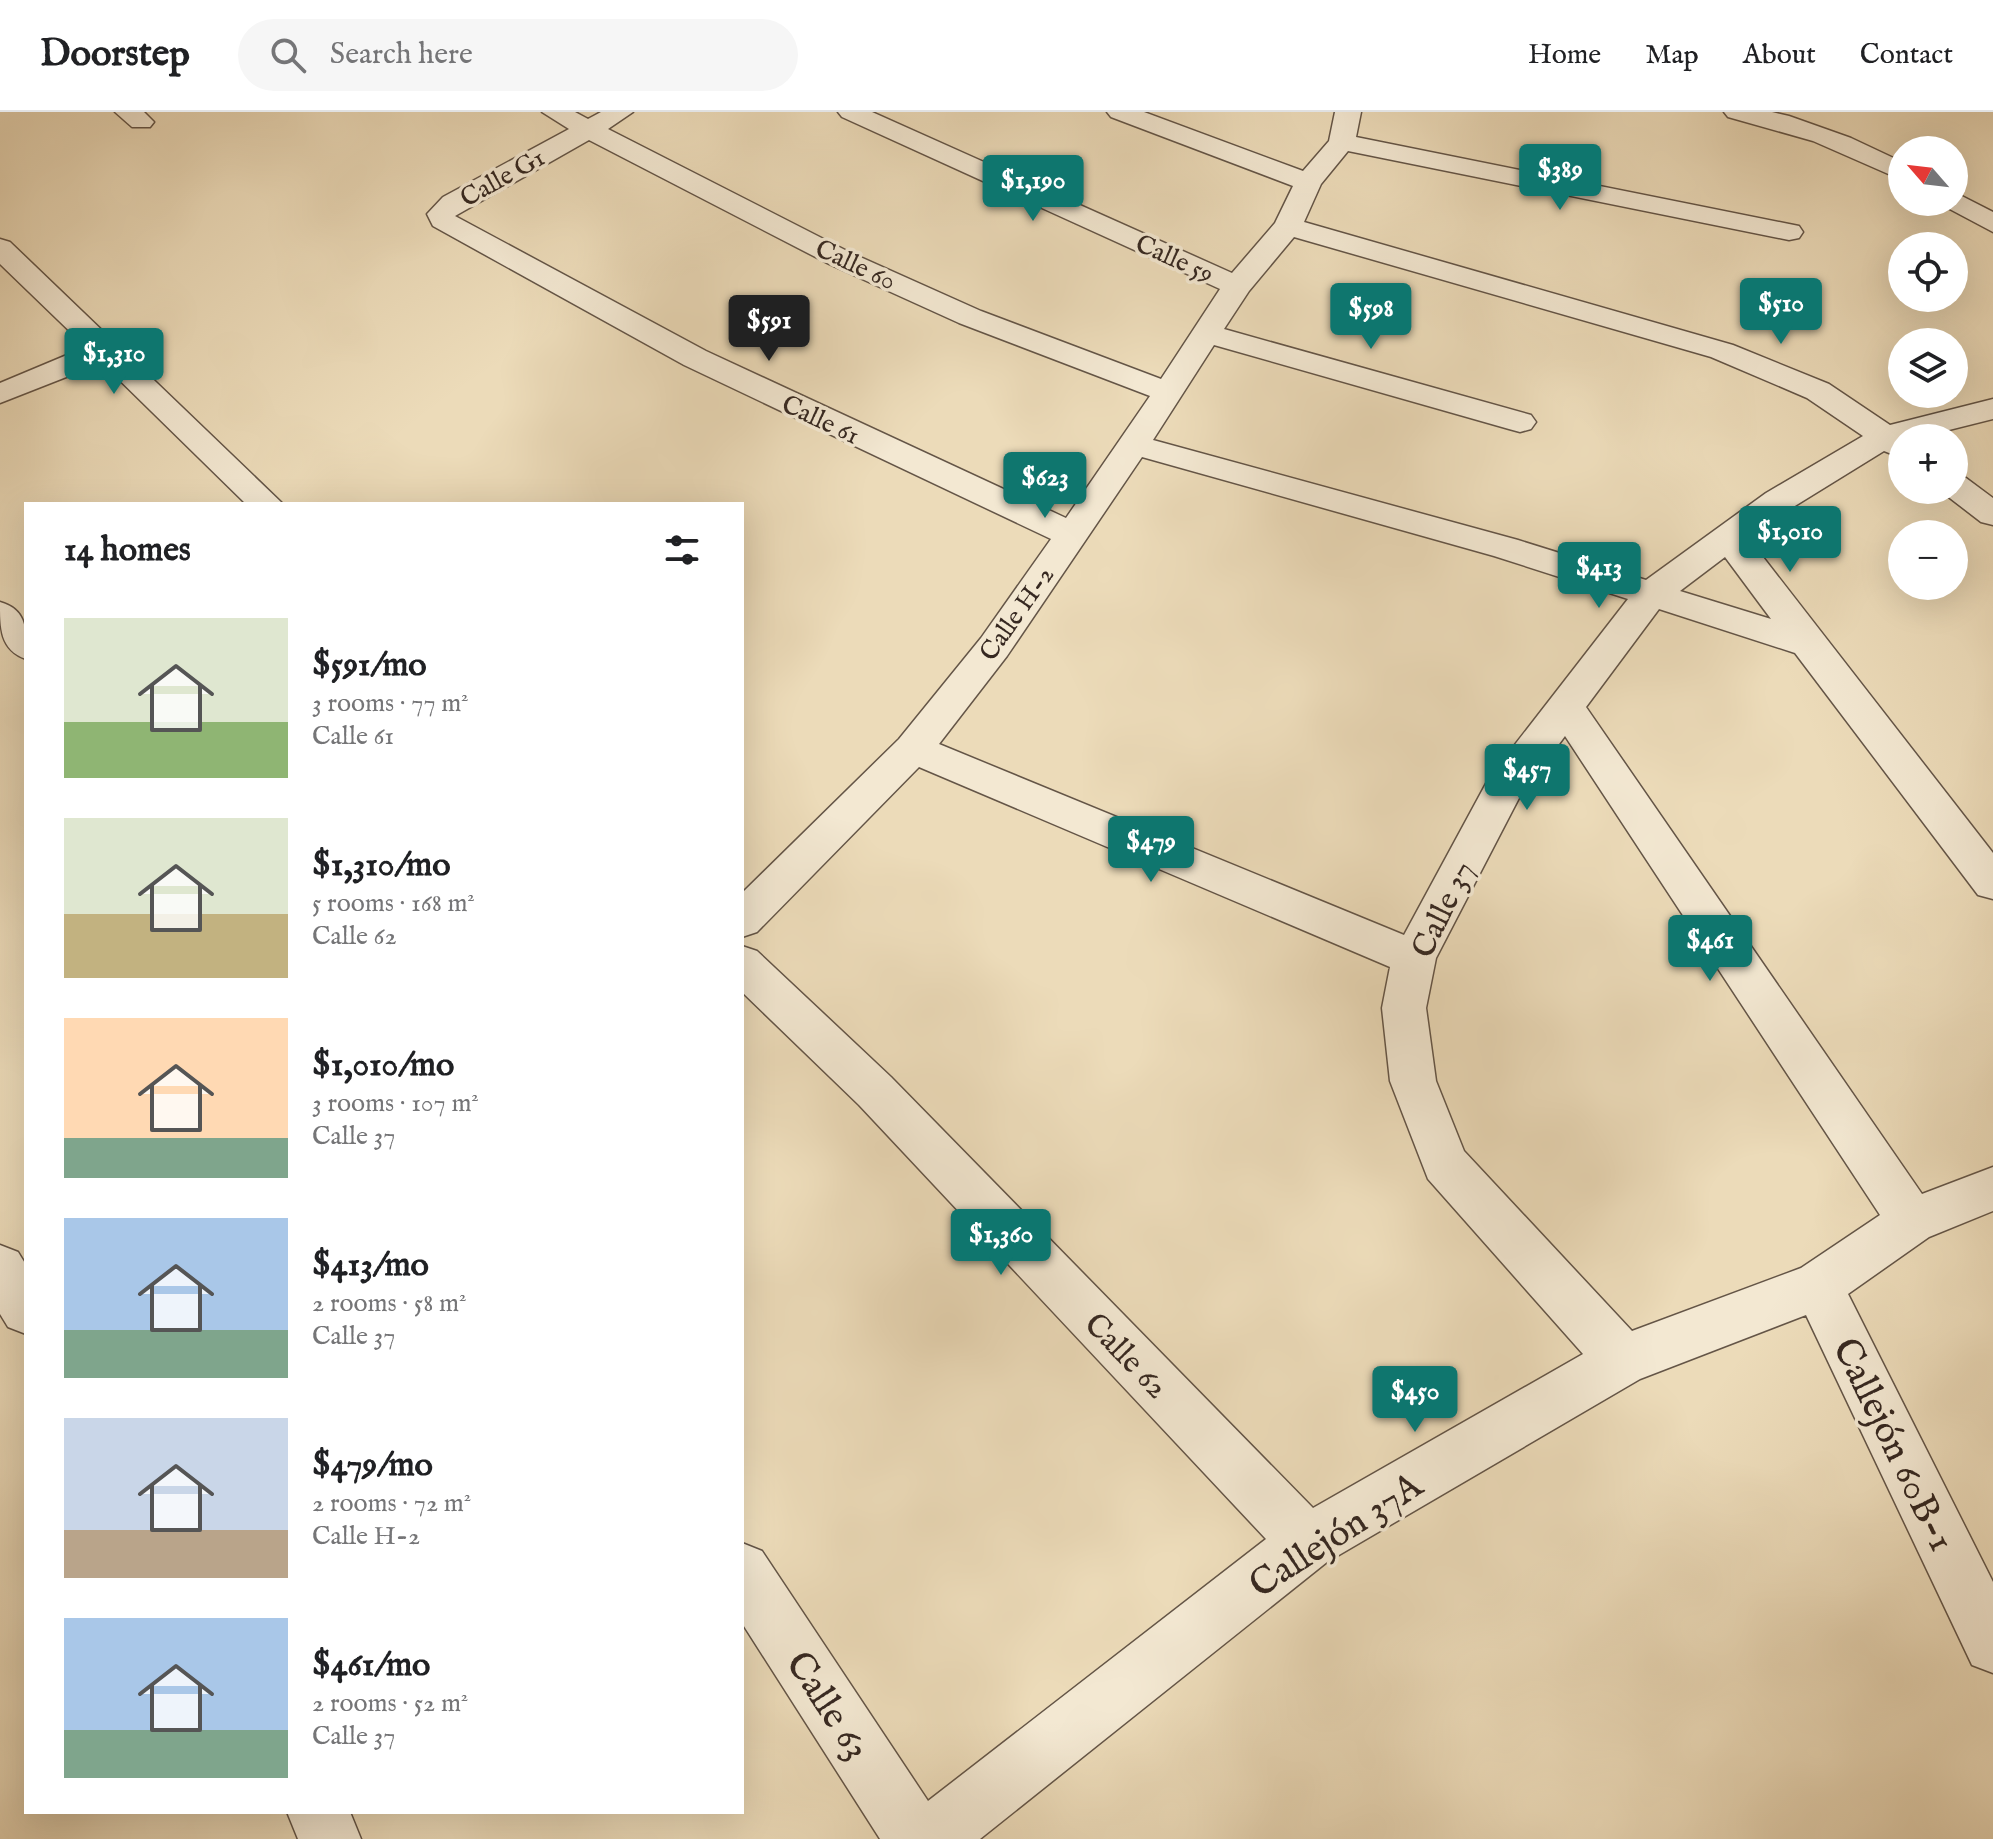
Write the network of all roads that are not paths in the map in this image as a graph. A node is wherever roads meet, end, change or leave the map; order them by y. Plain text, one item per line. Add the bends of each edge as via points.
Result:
1 (555, 112) edge
2 (620, 112) edge
3 (851, 112) edge
4 (1120, 112) edge
5 (1737, 112) edge
6 (1774, 115) edge
7 (1345, 127) edge
8 (591, 128) junction
9 (1888, 165) edge
10 (1308, 182) junction
11 (1968, 209) edge
12 (451, 223) joint
13 (1993, 224) edge
14 (1288, 226) junction
15 (1789, 232) dead end
16 (0, 248) edge
17 (1237, 286) junction
18 (1206, 333) junction
19 (106, 350) junction
20 (1168, 392) junction
21 (0, 394) edge
22 (1993, 409) edge
23 (1520, 422) dead end
24 (1948, 424) edge
25 (1888, 438) edge
26 (1134, 445) junction
27 (1888, 445) edge
28 (1968, 495) edge
29 (264, 502) edge
30 (1993, 514) edge
31 (1070, 534) junction
32 (1729, 537) junction
33 (1650, 595) junction
34 (0, 614) edge
35 (24, 644) edge
36 (1808, 644) junction
37 (1565, 706) junction
38 (913, 749) junction
39 (1993, 883) edge
40 (744, 918) edge
41 (1414, 958) junction
42 (744, 966) edge
43 (1993, 1189) edge
44 (1912, 1221) junction
45 (0, 1269) edge
46 (1818, 1286) junction
47 (24, 1307) edge
48 (1623, 1360) junction
49 (1307, 1542) junction
50 (744, 1574) edge
51 (1993, 1644) edge
52 (319, 1814) edge
53 (330, 1839) edge
54 (916, 1839) edge
55 (930, 1839) edge

1 - 8 street, Calle 60
2 - 8 street, Calle G1
3 - 17 street, Calle 59
4 - 10 street
5 - 6 street
6 - 9 street
7 - 10 street, Calle H-2
7 - 15 street
8 - 12 street, Calle G1 via 444,209 443,220
8 - 20 street, Calle 60 via 839,258 970,317
10 - 14 street, Calle H-2
11 - 13 street
12 - 31 street, Calle 61 via 695,358
14 - 17 street, Calle H-2
14 - 25 street via 1722,351 1818,391
16 - 19 street
17 - 18 street, Calle H-2
18 - 20 street, Calle H-2
18 - 23 street
19 - 21 street
19 - 29 street
20 - 26 street, Calle H-2
22 - 24 street, Calle 37
26 - 31 street, Calle H-2
26 - 33 street via 1506,548
27 - 32 street, Calle 37 via 1778,501
28 - 30 street
31 - 38 street, Calle H-2 via 994,647
32 - 33 street, Calle 37
32 - 36 street
33 - 36 street
33 - 37 street, Calle 37
34 - 35 street
36 - 39 street
37 - 41 street, Calle 37 via 1503,789
37 - 44 street
38 - 40 street, Calle H-2
38 - 41 street
41 - 48 street, Calle 37 via 1404,1008 1413,1081 1445,1164
42 - 49 street, Calle 62 via 875,1091
43 - 44 street, Callejón 37A
44 - 46 street, Callejón 37A
45 - 47 street
46 - 48 street, Callejón 37A
46 - 51 street, Callejón 60B-1
48 - 49 street, Callejón 37A
49 - 55 street, Callejón 37A
50 - 54 street, Calle 63
52 - 53 street

